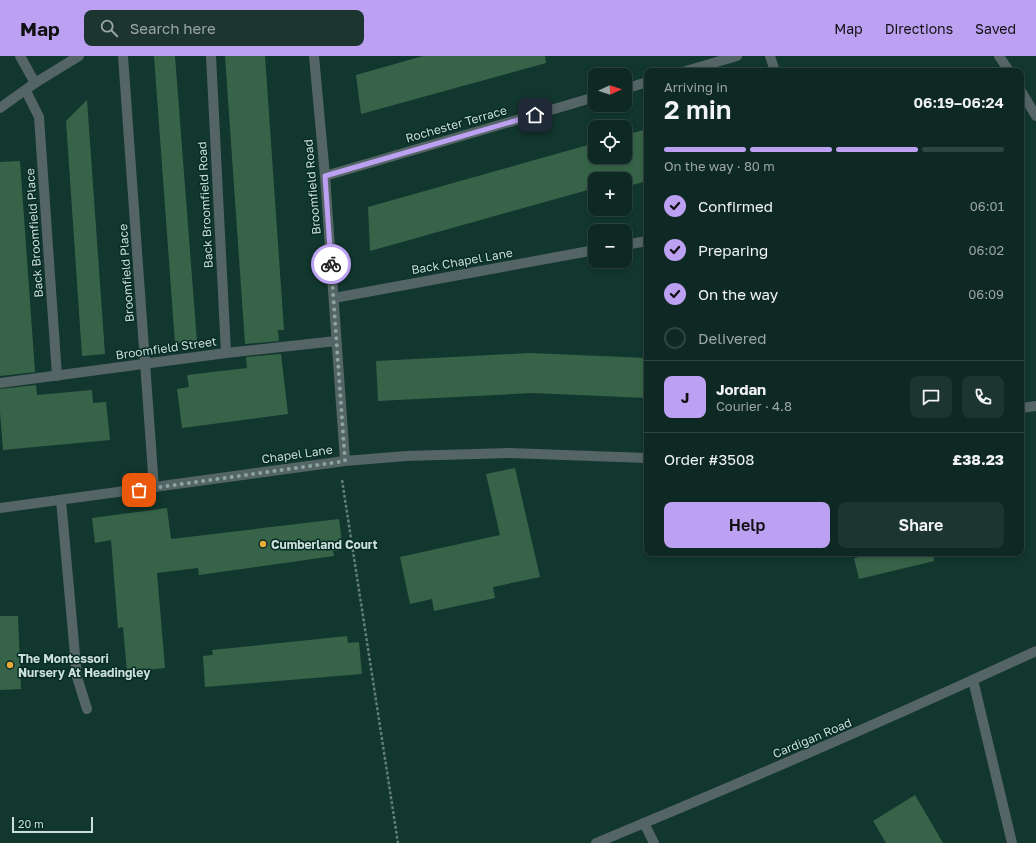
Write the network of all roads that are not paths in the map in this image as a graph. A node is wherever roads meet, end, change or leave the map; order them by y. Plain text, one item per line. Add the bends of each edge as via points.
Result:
1 (20, 56) edge
2 (79, 56) edge
3 (123, 56) edge
4 (211, 56) edge
5 (315, 56) edge
6 (737, 56) edge
7 (770, 56) edge
8 (999, 56) edge
9 (696, 68) edge
10 (774, 68) edge
11 (1006, 68) edge
12 (35, 83) junction
13 (644, 83) edge
14 (632, 87) edge
15 (26, 91) junction
16 (1024, 96) edge
17 (588, 99) edge
18 (0, 108) edge
19 (1036, 116) edge
20 (325, 176) junction
21 (644, 242) edge
22 (632, 244) edge
23 (588, 251) edge
24 (334, 298) junction
25 (336, 341) junction
26 (226, 354) junction
27 (146, 364) junction
28 (57, 376) junction
29 (0, 383) edge
30 (1036, 406) edge
31 (1024, 408) edge
32 (644, 458) edge
33 (345, 461) junction
34 (154, 488) junction
35 (61, 500) junction
36 (0, 508) edge
37 (1036, 651) edge
38 (973, 680) junction
39 (87, 709) dead end
40 (644, 823) junction
41 (596, 843) edge
42 (654, 843) edge
43 (1012, 843) edge

1 - 12 street
2 - 12 street
3 - 27 street, Broomfield Place
4 - 26 street, Back Broomfield Road
5 - 20 street, Broomfield Road
6 - 9 street
7 - 10 street
8 - 11 street
12 - 15 street
13 - 14 street
15 - 18 street
15 - 28 street, Back Broomfield Place via 40,117
16 - 19 street
17 - 20 street, Rochester Terrace
20 - 24 street, Broomfield Road
21 - 22 street
23 - 24 street, Back Chapel Lane
24 - 25 street, Broomfield Road
25 - 26 street, Broomfield Street
25 - 33 street, Broomfield Road
26 - 27 street, Broomfield Street
27 - 28 street, Broomfield Street
27 - 34 street, Broomfield Place
28 - 29 street, Broomfield Street
30 - 31 street
32 - 33 street, Chapel Lane via 510,453 406,456
33 - 34 street, Chapel Lane
34 - 35 street, Chapel Lane
35 - 36 street, Chapel Lane
35 - 39 street via 77,677
37 - 38 street, Cardigan Road
38 - 40 street, Cardigan Road via 875,725
38 - 43 street
40 - 41 street, Cardigan Road
40 - 42 street

